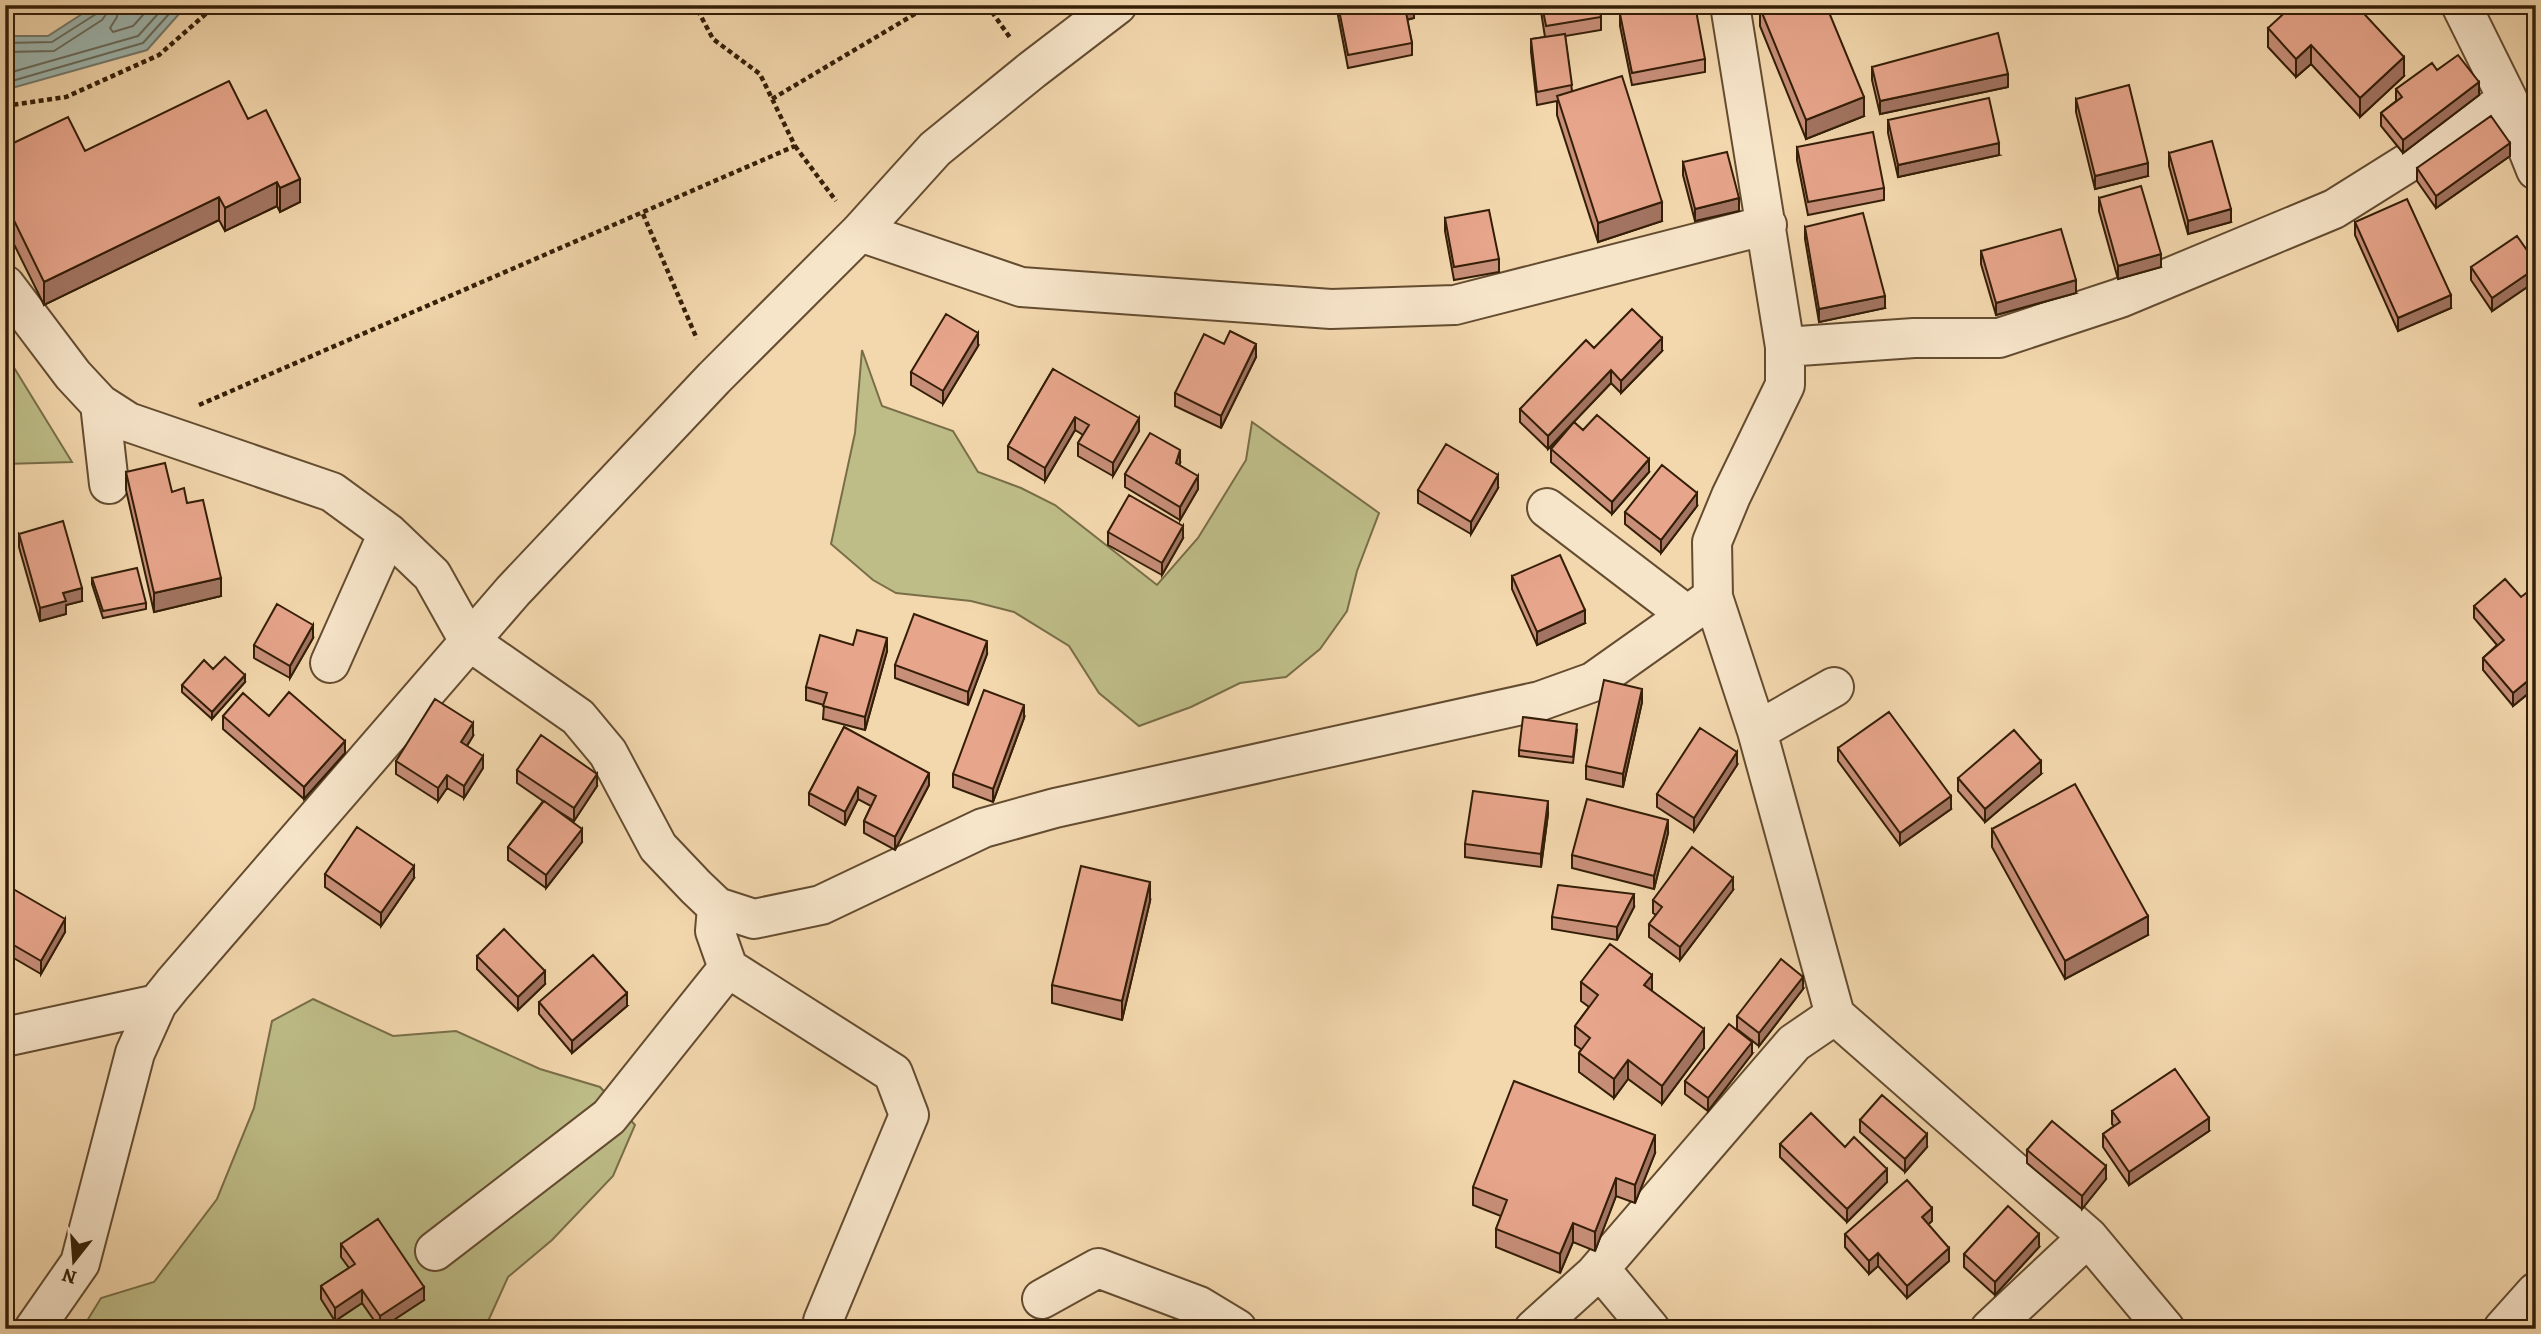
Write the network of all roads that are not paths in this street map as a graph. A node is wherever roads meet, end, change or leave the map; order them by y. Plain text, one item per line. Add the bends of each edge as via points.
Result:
1 (1117, 5) edge
2 (1730, 5) edge
3 (2461, 5) edge
4 (2508, 100) junction
5 (2536, 170) edge
6 (1767, 225) junction
7 (860, 232) junction
8 (5, 285) edge
9 (1785, 347) junction
10 (100, 404) junction
11 (109, 484) dead end
12 (1547, 508) dead end
13 (388, 533) junction
14 (1700, 606) junction
15 (469, 641) junction
16 (330, 663) dead end
17 (1834, 687) dead end
18 (1757, 731) junction
19 (718, 907) junction
20 (727, 968) junction
21 (157, 1004) junction
22 (1835, 1015) junction
23 (5, 1037) edge
24 (2088, 1237) junction
25 (435, 1251) dead end
26 (1600, 1269) junction
27 (2536, 1292) edge
28 (1042, 1299) dead end
29 (823, 1321) dead end
30 (34, 1329) edge
31 (1237, 1329) edge
32 (1534, 1329) edge
33 (1650, 1329) edge
34 (1990, 1329) edge
35 (2165, 1329) edge
36 (2503, 1329) edge

1 - 7 street via 935,149
2 - 6 street
3 - 4 street
4 - 5 street
4 - 9 street via 2334,209 2120,298 2000,338 1914,338
6 - 7 street via 1455,305 1331,309 1021,286
6 - 9 street
7 - 15 street via 714,378
8 - 10 street
9 - 14 street via 1784,385 1712,542
10 - 11 street
10 - 13 street via 128,422 332,492
12 - 14 street
13 - 15 street via 432,575
13 - 16 street
14 - 18 street
14 - 19 street via 1593,682 1540,701 983,828 821,905 754,919
15 - 19 street via 578,717 608,752 658,847
15 - 21 street
17 - 18 street
18 - 22 street
19 - 20 street via 715,931
20 - 25 street via 609,1117
20 - 29 street via 892,1073 909,1115
21 - 23 street
21 - 30 street via 135,1053 80,1263
22 - 24 street
22 - 26 street via 1794,1043
24 - 34 street
24 - 35 street
26 - 32 street
26 - 33 street
27 - 36 street
28 - 31 street via 1098,1268 1199,1306

